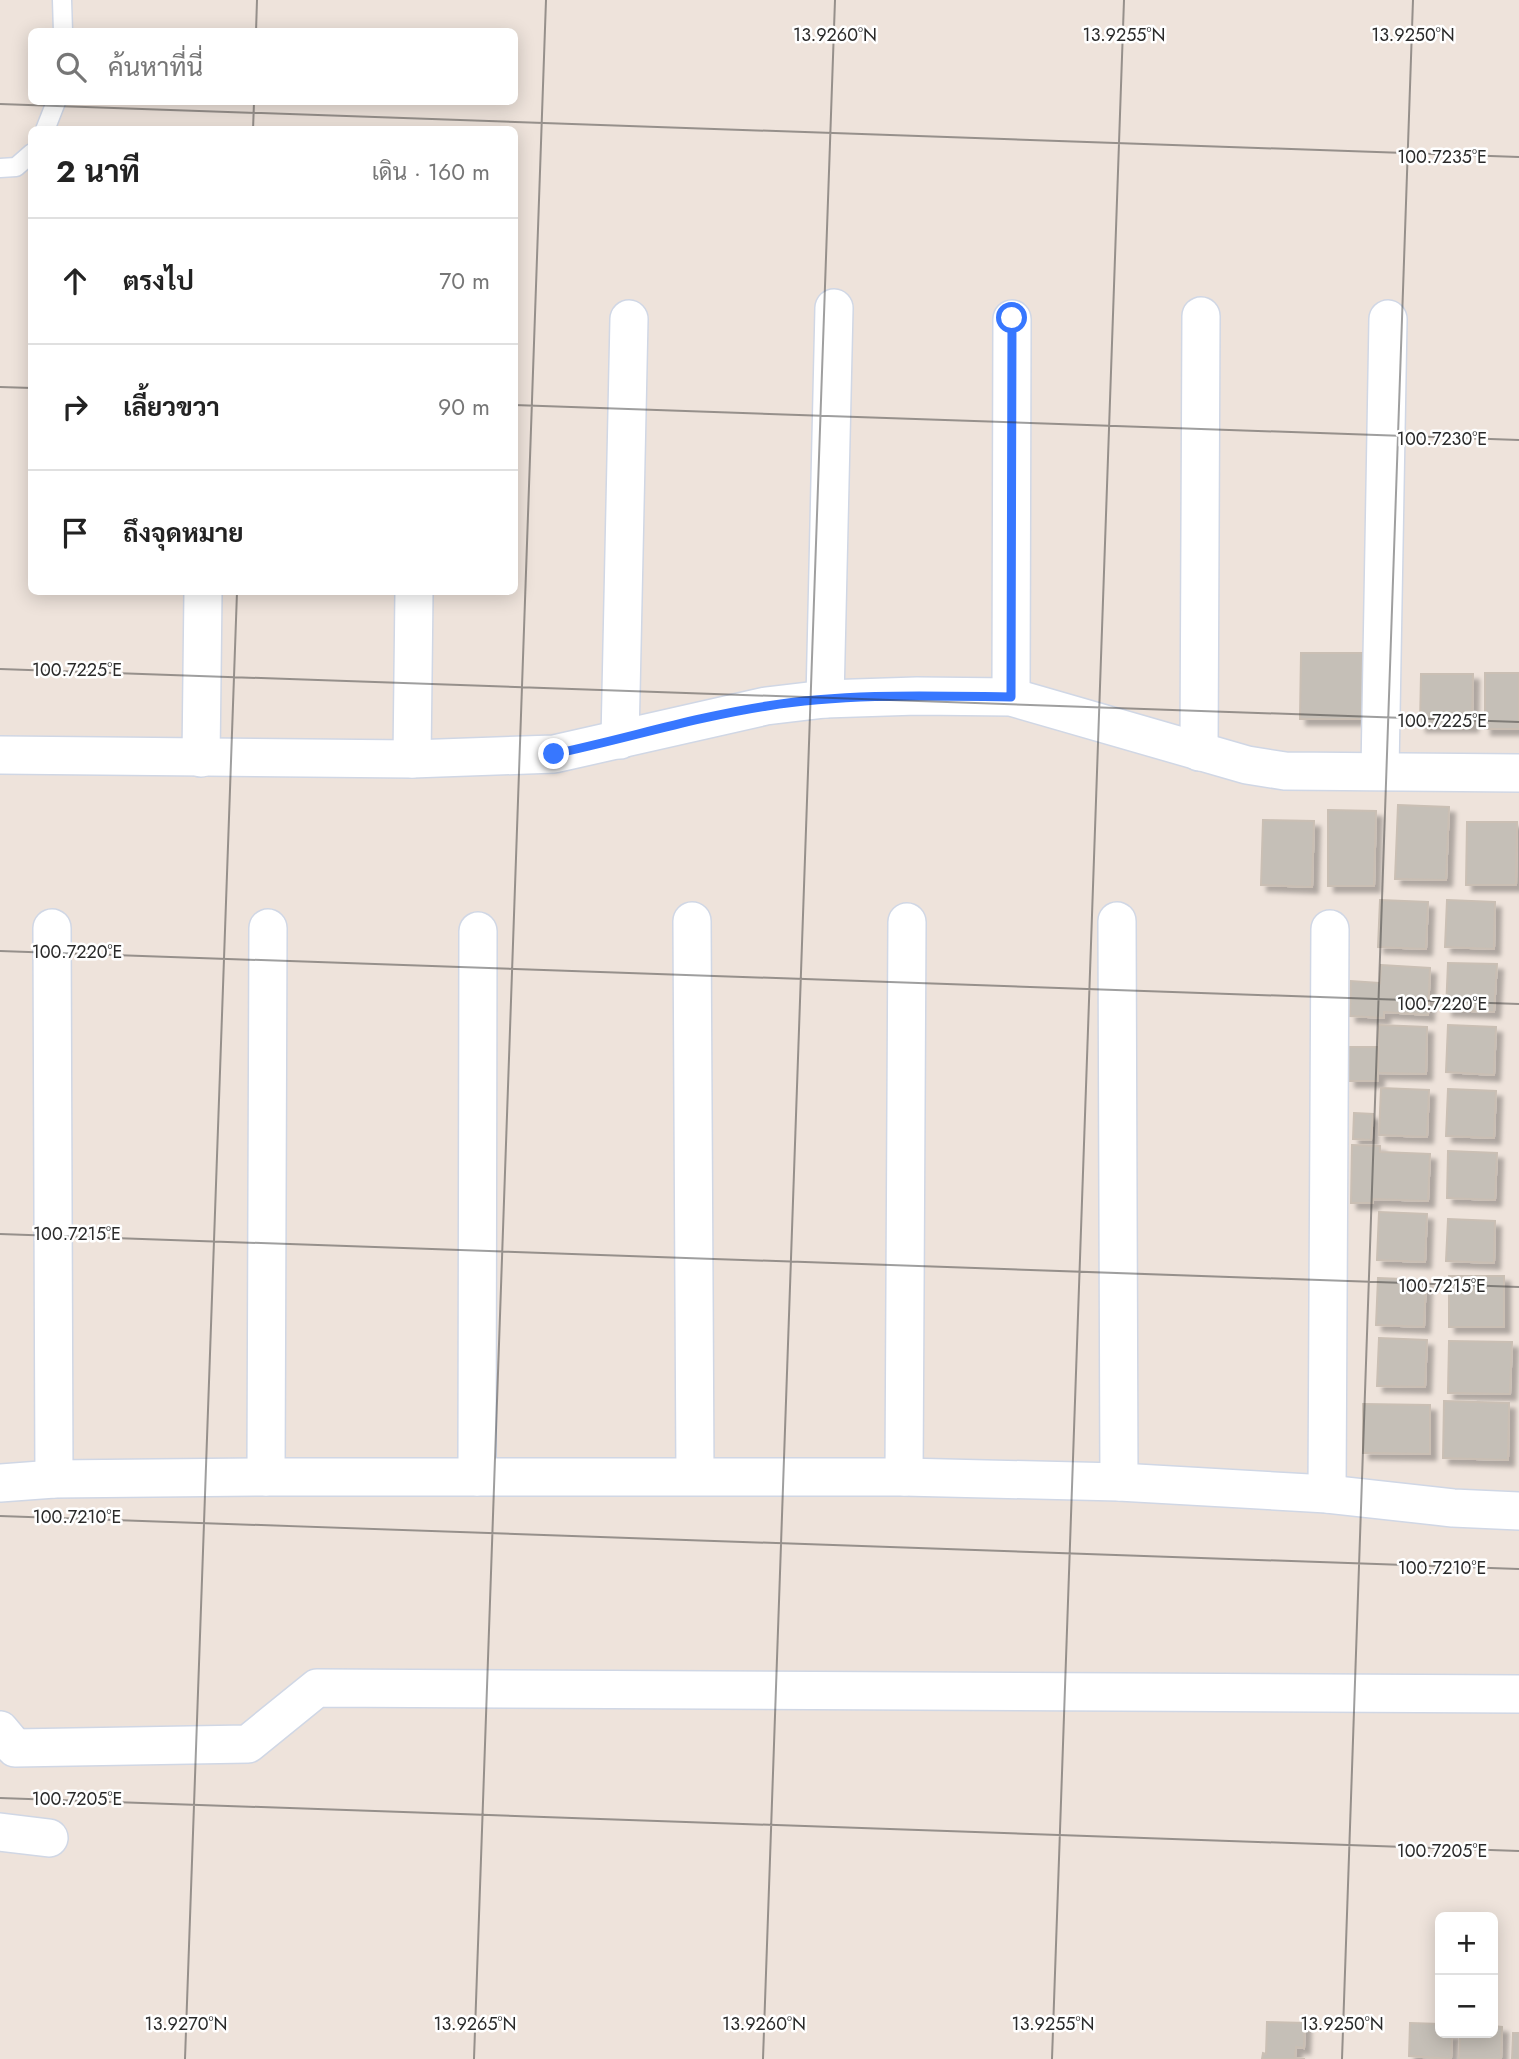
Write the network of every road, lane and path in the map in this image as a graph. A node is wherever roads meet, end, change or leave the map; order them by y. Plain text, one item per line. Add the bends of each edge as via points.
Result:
1 (62, 0) edge
2 (63, 28) edge
3 (55, 105) edge
4 (47, 126) edge
5 (28, 156) edge
6 (0, 168) edge
7 (834, 308) dead end
8 (1201, 316) dead end
9 (1012, 318) dead end
10 (629, 319) dead end
11 (1388, 319) dead end
12 (203, 595) edge
13 (414, 595) edge
14 (1011, 697) junction
15 (825, 699) junction
16 (620, 740) junction
17 (1199, 752) junction
18 (0, 755) edge
19 (201, 758) junction
20 (412, 759) junction
21 (1380, 771) junction
22 (1519, 773) edge
23 (692, 921) dead end
24 (1117, 921) dead end
25 (907, 922) dead end
26 (52, 928) dead end
27 (268, 928) dead end
28 (1330, 929) dead end
29 (478, 931) dead end
30 (695, 1476) junction
31 (266, 1477) junction
32 (477, 1477) junction
33 (904, 1477) junction
34 (54, 1479) junction
35 (1119, 1482) junction
36 (0, 1483) edge
37 (1326, 1494) junction
38 (1519, 1511) edge
39 (1519, 1694) edge
40 (0, 1730) edge
41 (0, 1832) edge
42 (49, 1838) dead end

1 - 2 lane
3 - 4 lane
5 - 6 lane via 16,167
7 - 15 street
8 - 17 street
9 - 14 street
10 - 16 street
11 - 21 street
12 - 19 street
13 - 20 street
14 - 15 street
14 - 17 street
15 - 16 street via 766,706
16 - 20 street via 554,754
17 - 21 street via 1285,771
18 - 19 street
19 - 20 street
21 - 22 street
23 - 30 street
24 - 35 street
25 - 33 street
26 - 34 street
27 - 31 street
28 - 37 street
29 - 32 street
30 - 32 street
30 - 33 street
31 - 32 street
31 - 34 street
33 - 35 street
34 - 36 street
35 - 37 street
37 - 38 street
39 - 40 street via 317,1688 248,1744 15,1748
41 - 42 street

